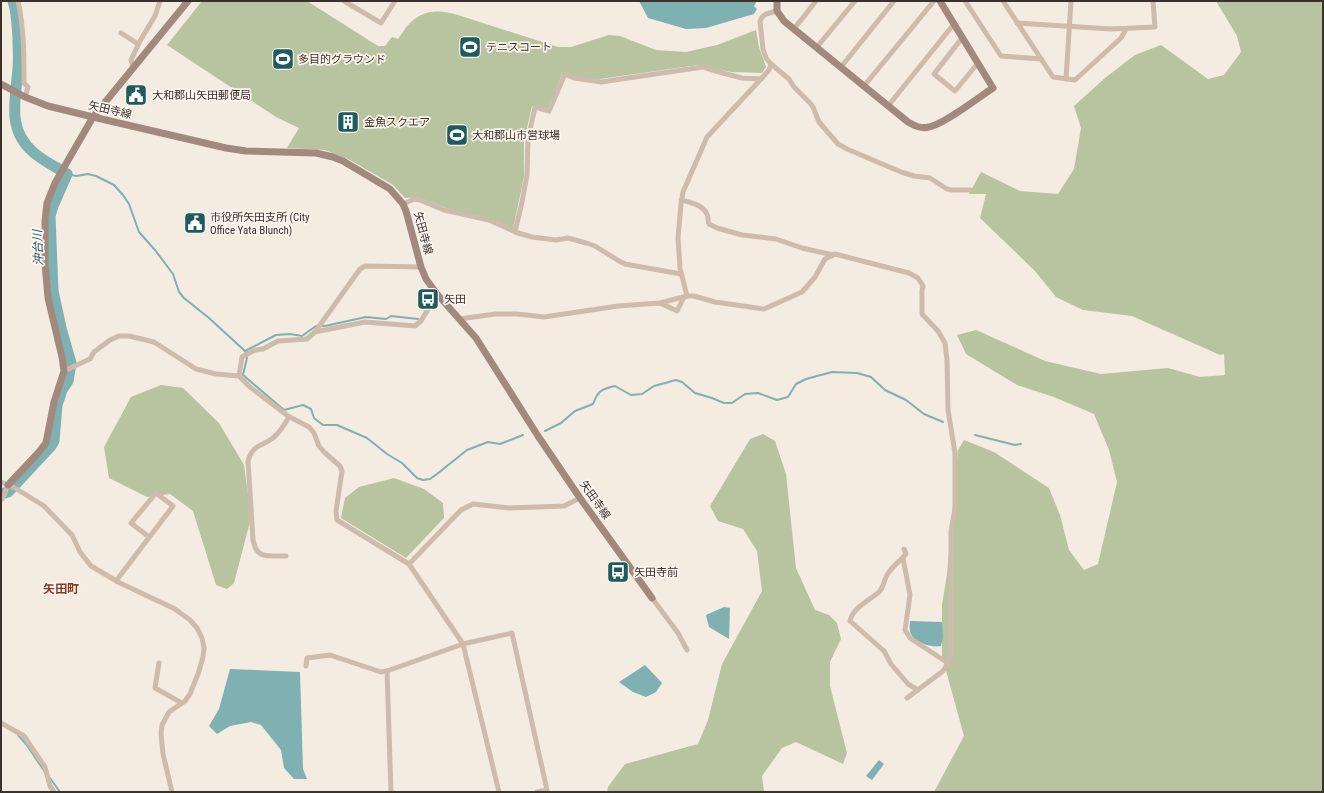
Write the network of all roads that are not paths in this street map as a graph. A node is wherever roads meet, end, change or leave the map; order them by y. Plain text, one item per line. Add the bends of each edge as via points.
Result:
1 (18, 1) edge
2 (160, 1) edge
3 (188, 1) edge
4 (344, 1) edge
5 (394, 1) edge
6 (776, 1) edge
7 (816, 1) edge
8 (855, 1) edge
9 (894, 1) edge
10 (934, 1) edge
11 (940, 1) edge
12 (965, 1) edge
13 (1003, 1) edge
14 (1071, 1) edge
15 (1153, 1) edge
16 (777, 11) junction
17 (1017, 23) junction
18 (954, 24) junction
19 (1069, 26) junction
20 (794, 28) junction
21 (1126, 29) junction
22 (121, 33) dead end
23 (962, 38) junction
24 (138, 44) junction
25 (817, 48) junction
26 (1041, 59) junction
27 (771, 64) junction
28 (978, 64) junction
29 (841, 67) junction
30 (133, 68) junction
31 (761, 78) junction
32 (1066, 79) junction
33 (1, 84) edge
34 (864, 86) junction
35 (23, 96) junction
36 (888, 106) junction
37 (93, 118) junction
38 (970, 190) dead end
39 (682, 200) junction
40 (403, 204) junction
41 (515, 232) junction
42 (833, 254) junction
43 (421, 267) junction
44 (681, 274) junction
45 (437, 294) junction
46 (685, 296) junction
47 (660, 303) junction
48 (460, 319) junction
49 (318, 328) junction
50 (64, 371) junction
51 (239, 376) junction
52 (289, 417) junction
53 (6, 490) edge
54 (580, 498) junction
55 (149, 537) junction
56 (904, 549) dead end
57 (286, 556) dead end
58 (902, 558) junction
59 (409, 564) junction
60 (116, 581) junction
61 (652, 598) joint
62 (463, 644) junction
63 (687, 650) dead end
64 (159, 662) dead end
65 (948, 663) junction
66 (306, 666) dead end
67 (387, 671) junction
68 (918, 690) junction
69 (907, 698) dead end
70 (182, 704) junction
71 (1, 722) edge
72 (53, 791) edge
73 (172, 792) edge
74 (392, 792) edge
75 (498, 792) edge
76 (537, 792) edge

1 - 35 street via 25,46 24,83 28,87
2 - 24 street via 155,16
3 - 30 street
4 - 5 street via 381,23
6 - 16 street
7 - 20 street
8 - 25 street
9 - 29 street
10 - 34 street
11 - 18 street
12 - 26 street via 1001,56
13 - 17 street
14 - 19 street
15 - 21 street via 1155,27
16 - 20 street via 780,17
16 - 27 street via 766,14 760,21 763,49
17 - 19 street
17 - 26 street
18 - 23 street
18 - 36 street
19 - 21 street
19 - 32 street
20 - 25 street
21 - 32 street via 1121,38 1075,80
22 - 24 street
23 - 28 street
23 - 28 street via 934,74 955,91
24 - 30 street via 131,60
25 - 29 street
26 - 32 street via 1053,77
27 - 31 street
27 - 38 street via 792,82 813,107 819,122 842,147 902,172 930,178 952,190
28 - 36 street via 993,88 937,125 925,128 914,125
29 - 34 street
30 - 37 street
31 - 39 street via 707,137 683,192
31 - 41 street via 742,78 703,67 601,82 565,74 549,111 535,107 528,139 527,175
33 - 35 street, 矢田寺線
34 - 36 street
35 - 37 street, 矢田寺線 via 48,106
37 - 40 street, 矢田寺線 via 230,149 326,155 383,184
37 - 50 street via 59,175 45,212 48,298
39 - 42 street via 703,209 709,224 717,228 742,235 782,240 802,248
39 - 44 street via 678,238
40 - 41 street via 414,199 420,200 444,210 490,220
40 - 43 street, 矢田寺線
41 - 44 street via 532,238 568,238 595,246 625,264
42 - 46 street via 825,259 815,277 802,292 764,309
42 - 65 street via 909,273 918,278 923,286 922,314 945,343 948,410 955,452 956,490 950,532 951,652
43 - 45 street, 矢田寺線
43 - 49 street via 365,266 360,269
44 - 46 street
45 - 48 street, 矢田寺線
45 - 49 street via 421,321 415,326 365,322
46 - 47 street
46 - 47 street via 677,311
47 - 48 street via 618,306 544,317 495,314
48 - 54 street, 矢田寺線 via 476,338
49 - 51 street via 307,339 278,341 246,354 242,357
50 - 51 street via 90,359 94,352 110,340 119,336 129,336 154,342 196,369
50 - 53 street via 55,396 46,443
51 - 52 street
52 - 57 street via 273,438 251,452 248,461 254,549 263,555
52 - 59 street via 309,427 319,446 340,466 342,472 337,520
53 - 60 street via 44,506 72,535 80,552 91,566
54 - 59 street via 564,506 509,508 473,504 461,510
54 - 61 street, 矢田寺線
55 - 55 street via 172,506 156,493 131,523
55 - 60 street
56 - 58 street via 906,554
58 - 65 street via 910,595 906,630 910,638
58 - 68 street via 887,574 881,590 855,610 850,621 884,651 908,684
59 - 62 street
60 - 70 street via 175,609 197,628 202,638 203,657 190,694
61 - 63 street via 678,633
62 - 67 street
62 - 75 street
62 - 76 street via 512,633 547,790
64 - 70 street via 155,688
65 - 68 street via 943,671
66 - 67 street via 307,658 330,655 381,672
67 - 74 street
68 - 69 street
70 - 73 street via 174,708 162,725 163,754
71 - 72 street via 24,736 45,767

